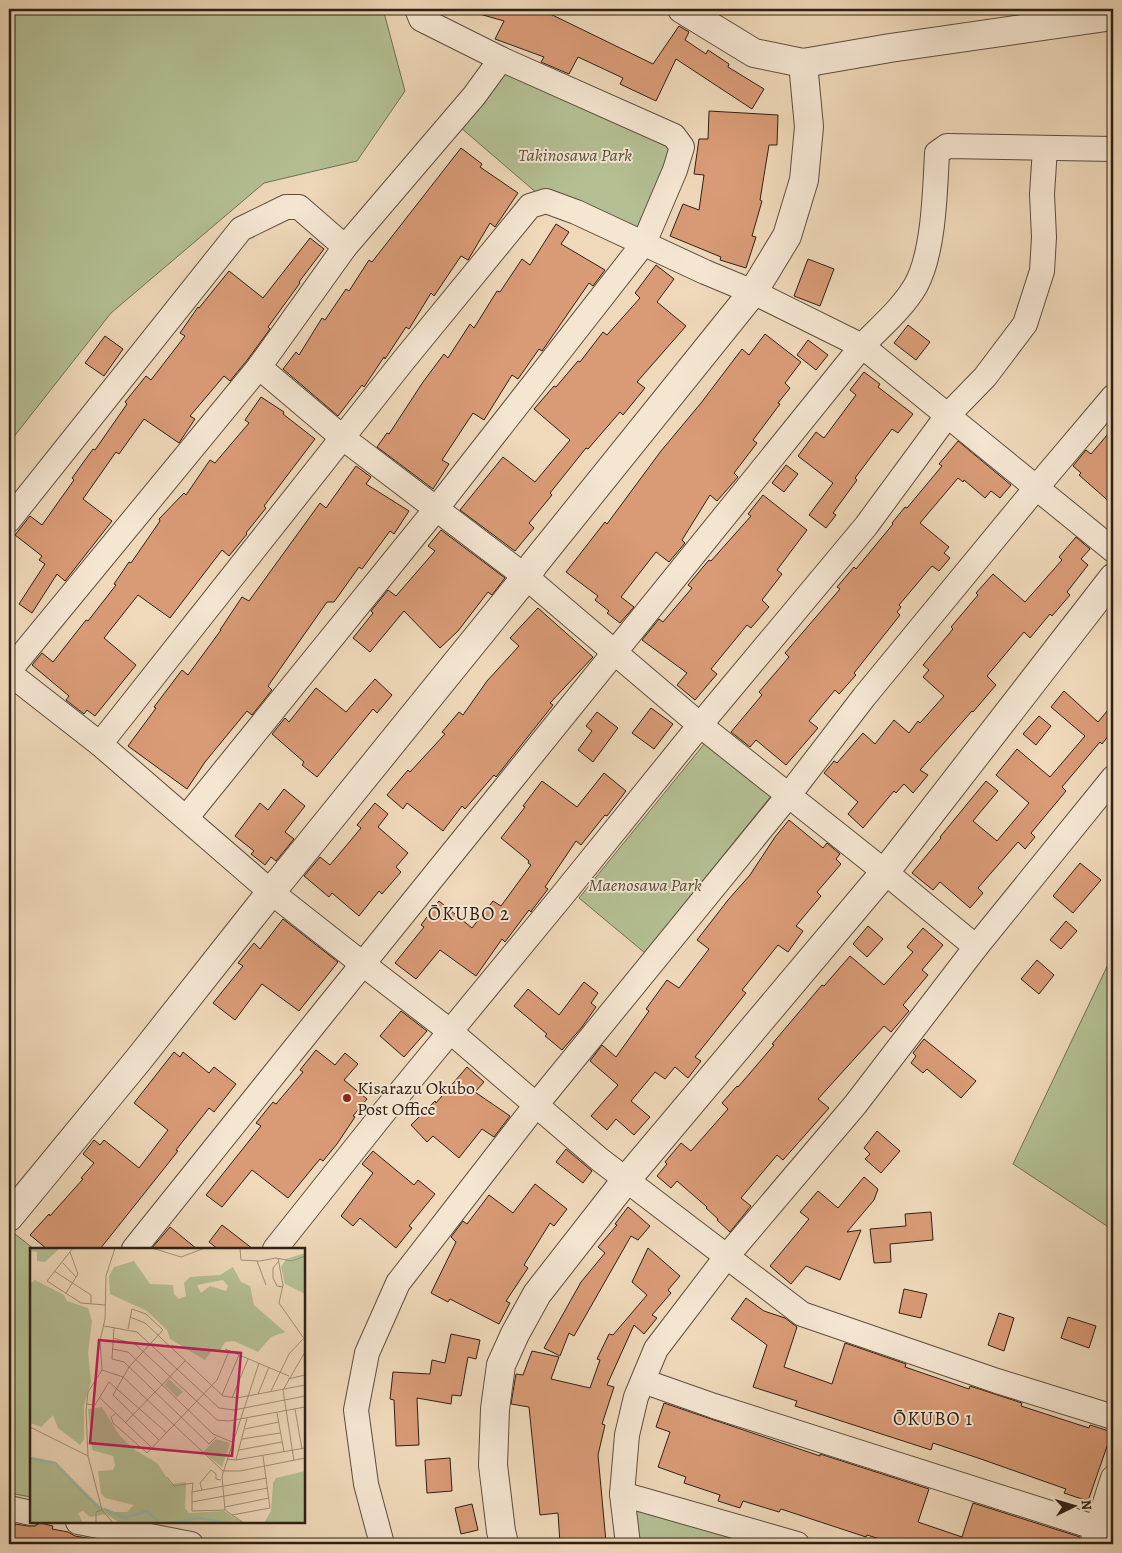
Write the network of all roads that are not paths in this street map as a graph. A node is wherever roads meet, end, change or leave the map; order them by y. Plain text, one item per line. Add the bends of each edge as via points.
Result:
1 (417, 9) edge
2 (682, 9) edge
3 (1113, 16) edge
4 (501, 59) junction
5 (803, 63) junction
6 (1045, 148) junction
7 (1113, 149) edge
8 (644, 243) junction
9 (345, 246) junction
10 (753, 292) junction
11 (862, 346) junction
12 (259, 366) junction
13 (1113, 397) edge
14 (948, 416) junction
15 (343, 438) junction
16 (1036, 488) junction
17 (436, 509) junction
18 (9, 520) edge
19 (1113, 550) edge
20 (526, 577) junction
21 (1113, 578) edge
22 (615, 653) junction
23 (9, 672) edge
24 (700, 725) junction
25 (100, 744) junction
26 (1113, 778) edge
27 (788, 796) junction
28 (186, 818) junction
29 (885, 872) junction
30 (271, 892) junction
31 (976, 947) junction
32 (363, 965) junction
33 (451, 1032) junction
34 (536, 1105) junction
35 (626, 1180) junction
36 (9, 1217) edge
37 (135, 1248) edge
38 (276, 1248) edge
39 (727, 1256) junction
40 (643, 1380) junction
41 (1113, 1417) edge
42 (1113, 1478) edge
43 (622, 1494) junction
44 (9, 1508) edge
45 (30, 1513) edge
46 (89, 1523) edge
47 (152, 1529) edge
48 (1095, 1536) edge
49 (192, 1544) edge
50 (382, 1544) edge
51 (504, 1544) edge
52 (628, 1544) edge
53 (797, 1544) edge

1 - 4 street via 421,19
2 - 5 street via 754,53
3 - 5 street
4 - 8 street via 674,136 682,148
4 - 9 street via 474,96
5 - 10 street via 809,127 804,180 787,236
6 - 7 street
6 - 11 street via 947,146 937,153 926,260 915,286 894,314
6 - 14 street via 1042,270 1025,324 985,377
8 - 10 street
8 - 15 street via 546,201 530,206
8 - 17 street
9 - 12 street
9 - 18 street via 299,207 286,207 241,229
10 - 11 street
10 - 20 street
11 - 14 street
11 - 22 street
12 - 15 street
12 - 23 street
13 - 16 street
14 - 16 street
14 - 24 street via 866,526
15 - 17 street
15 - 25 street
16 - 19 street
16 - 27 street via 864,697
17 - 20 street
17 - 28 street
20 - 22 street
20 - 30 street
21 - 29 street
22 - 24 street
22 - 32 street
23 - 25 street
24 - 27 street
24 - 33 street
25 - 28 street
26 - 31 street
27 - 29 street
27 - 34 street
28 - 30 street
29 - 31 street
29 - 35 street
30 - 32 street
30 - 36 street
31 - 39 street via 855,1105
32 - 33 street
32 - 37 street
33 - 34 street
33 - 38 street
34 - 35 street
34 - 50 street via 398,1283 367,1353 356,1410 366,1484
35 - 39 street
35 - 51 street via 538,1294 501,1365 493,1465
39 - 40 street via 656,1349
39 - 41 street via 802,1314 996,1381
40 - 43 street via 627,1436
40 - 48 street
42 - 48 street
43 - 52 street
43 - 53 street
44 - 45 street
46 - 47 street
47 - 49 street

